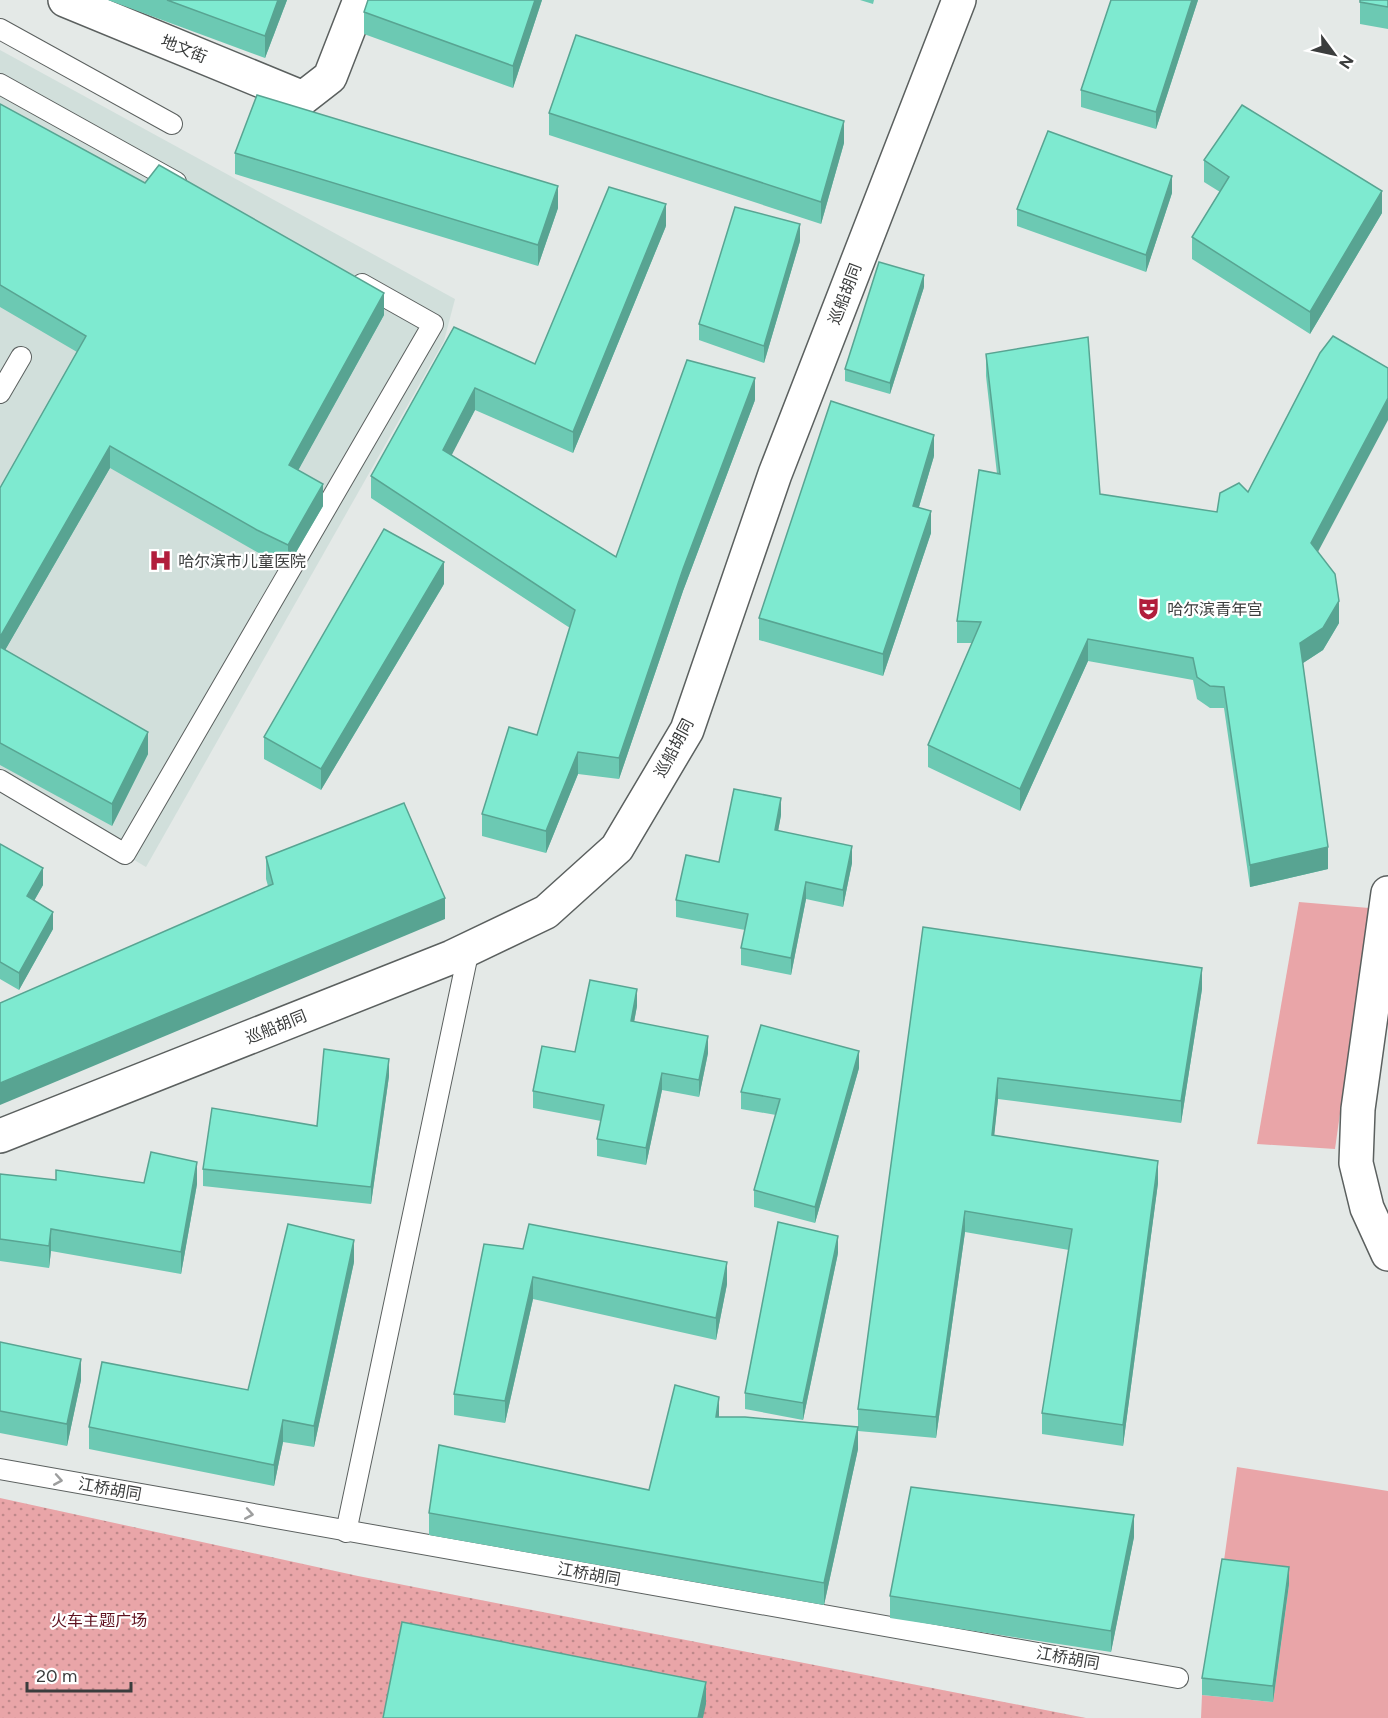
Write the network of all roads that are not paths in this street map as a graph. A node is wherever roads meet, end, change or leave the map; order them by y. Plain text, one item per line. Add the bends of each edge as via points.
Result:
1 (65, 0) edge
2 (360, 0) edge
3 (959, 0) edge
4 (0, 30) edge
5 (0, 84) edge
6 (172, 124) dead end
7 (196, 193) edge
8 (340, 272) edge
9 (21, 357) dead end
10 (0, 393) edge
11 (0, 780) edge
12 (1388, 892) edge
13 (469, 949) junction
14 (0, 1136) edge
15 (1388, 1254) edge
16 (0, 1469) edge
17 (346, 1532) junction
18 (1178, 1678) dead end

1 - 2 street, 地文街 via 303,98 330,77
3 - 13 street, 巡船胡同 via 775,474 687,730 616,848 546,912
4 - 6 lane
5 - 7 lane
8 - 11 lane via 433,324 125,854
9 - 10 lane
12 - 15 street via 1358,1109 1356,1163 1367,1208
13 - 14 street, 巡船胡同
13 - 17 lane
16 -> 17 lane, 江桥胡同
17 - 18 lane, 江桥胡同

